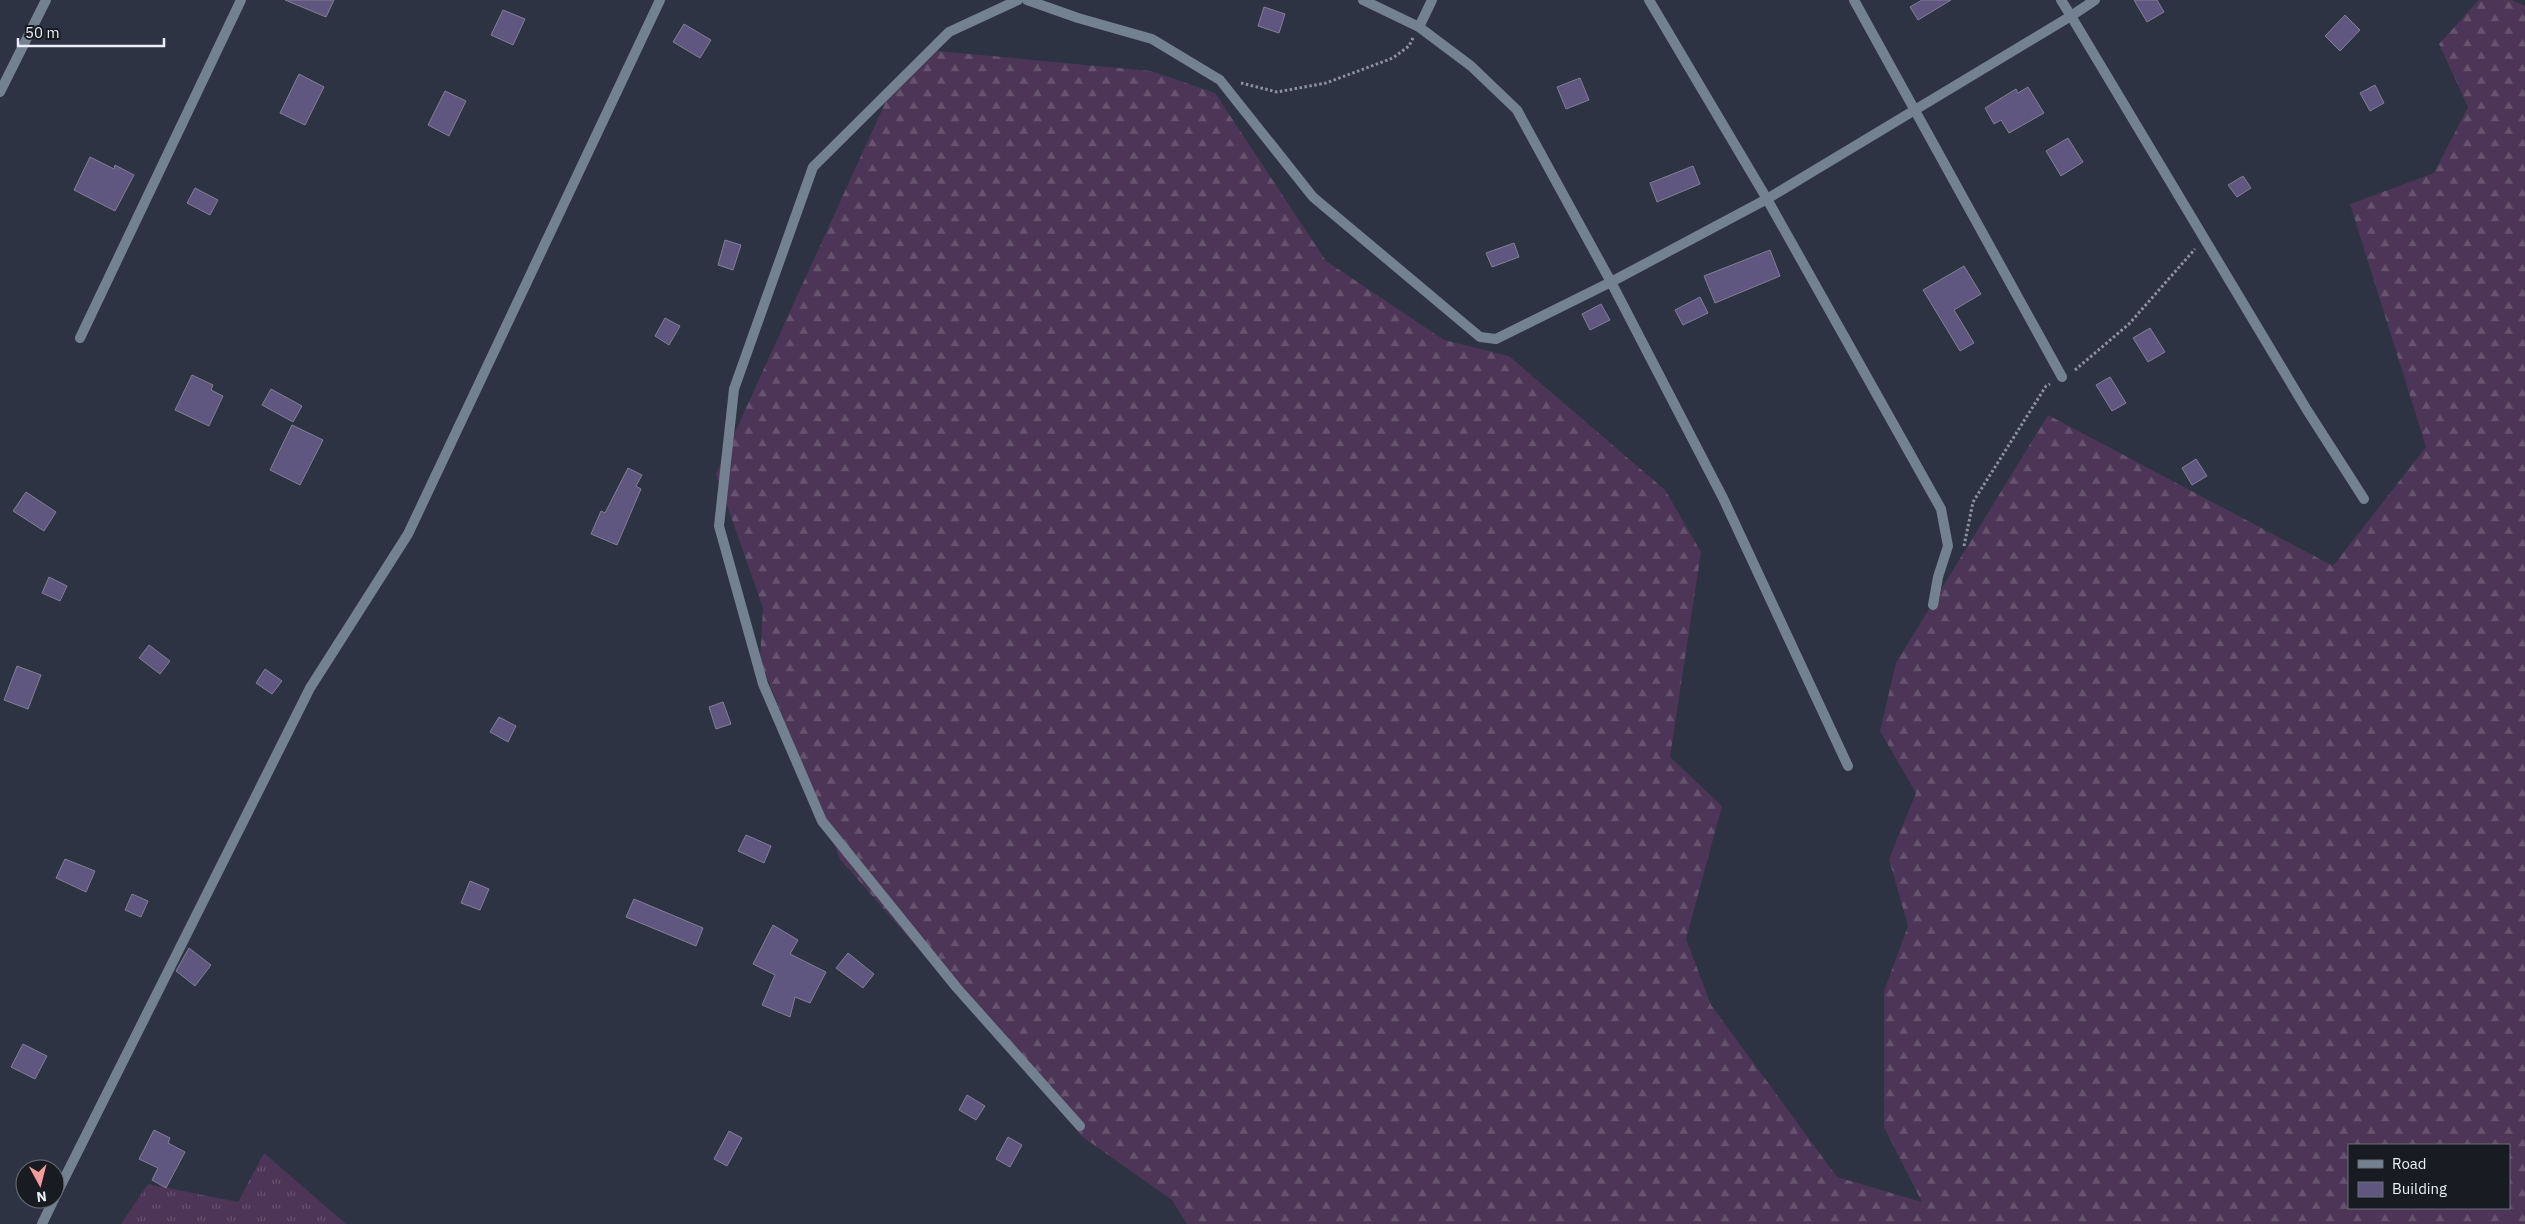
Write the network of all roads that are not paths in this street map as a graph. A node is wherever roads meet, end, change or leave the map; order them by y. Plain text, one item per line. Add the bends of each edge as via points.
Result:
1 (46, 0) edge
2 (241, 0) edge
3 (660, 0) edge
4 (1018, 0) edge
5 (1027, 0) edge
6 (1363, 0) edge
7 (1432, 0) edge
8 (1649, 0) edge
9 (1854, 0) edge
10 (2061, 0) edge
11 (2095, 0) edge
12 (2070, 16) junction
13 (1419, 27) junction
14 (0, 92) edge
15 (1914, 111) junction
16 (1767, 199) junction
17 (1611, 282) junction
18 (80, 338) dead end
19 (2062, 377) road end
20 (2364, 499) dead end
21 (1933, 605) dead end
22 (1848, 766) dead end
23 (1080, 1126) dead end
24 (65, 1178) edge
25 (50, 1209) edge
26 (42, 1224) edge

1 - 14 street
2 - 18 street
3 - 24 street via 408,534 310,688
4 - 23 street via 949,32 813,167 734,389 719,526 763,684 822,821 958,988
5 - 17 street via 1152,39 1220,80 1313,197 1480,337 1496,339
6 - 13 street
7 - 13 street
8 - 16 street
9 - 15 street
10 - 12 street
11 - 12 street
12 - 15 street
12 - 20 street
13 - 17 street via 1471,66 1517,110
15 - 16 street
15 - 19 street
16 - 17 street
16 - 21 street via 1941,509 1948,546
17 - 22 street via 1723,498
25 - 26 street

